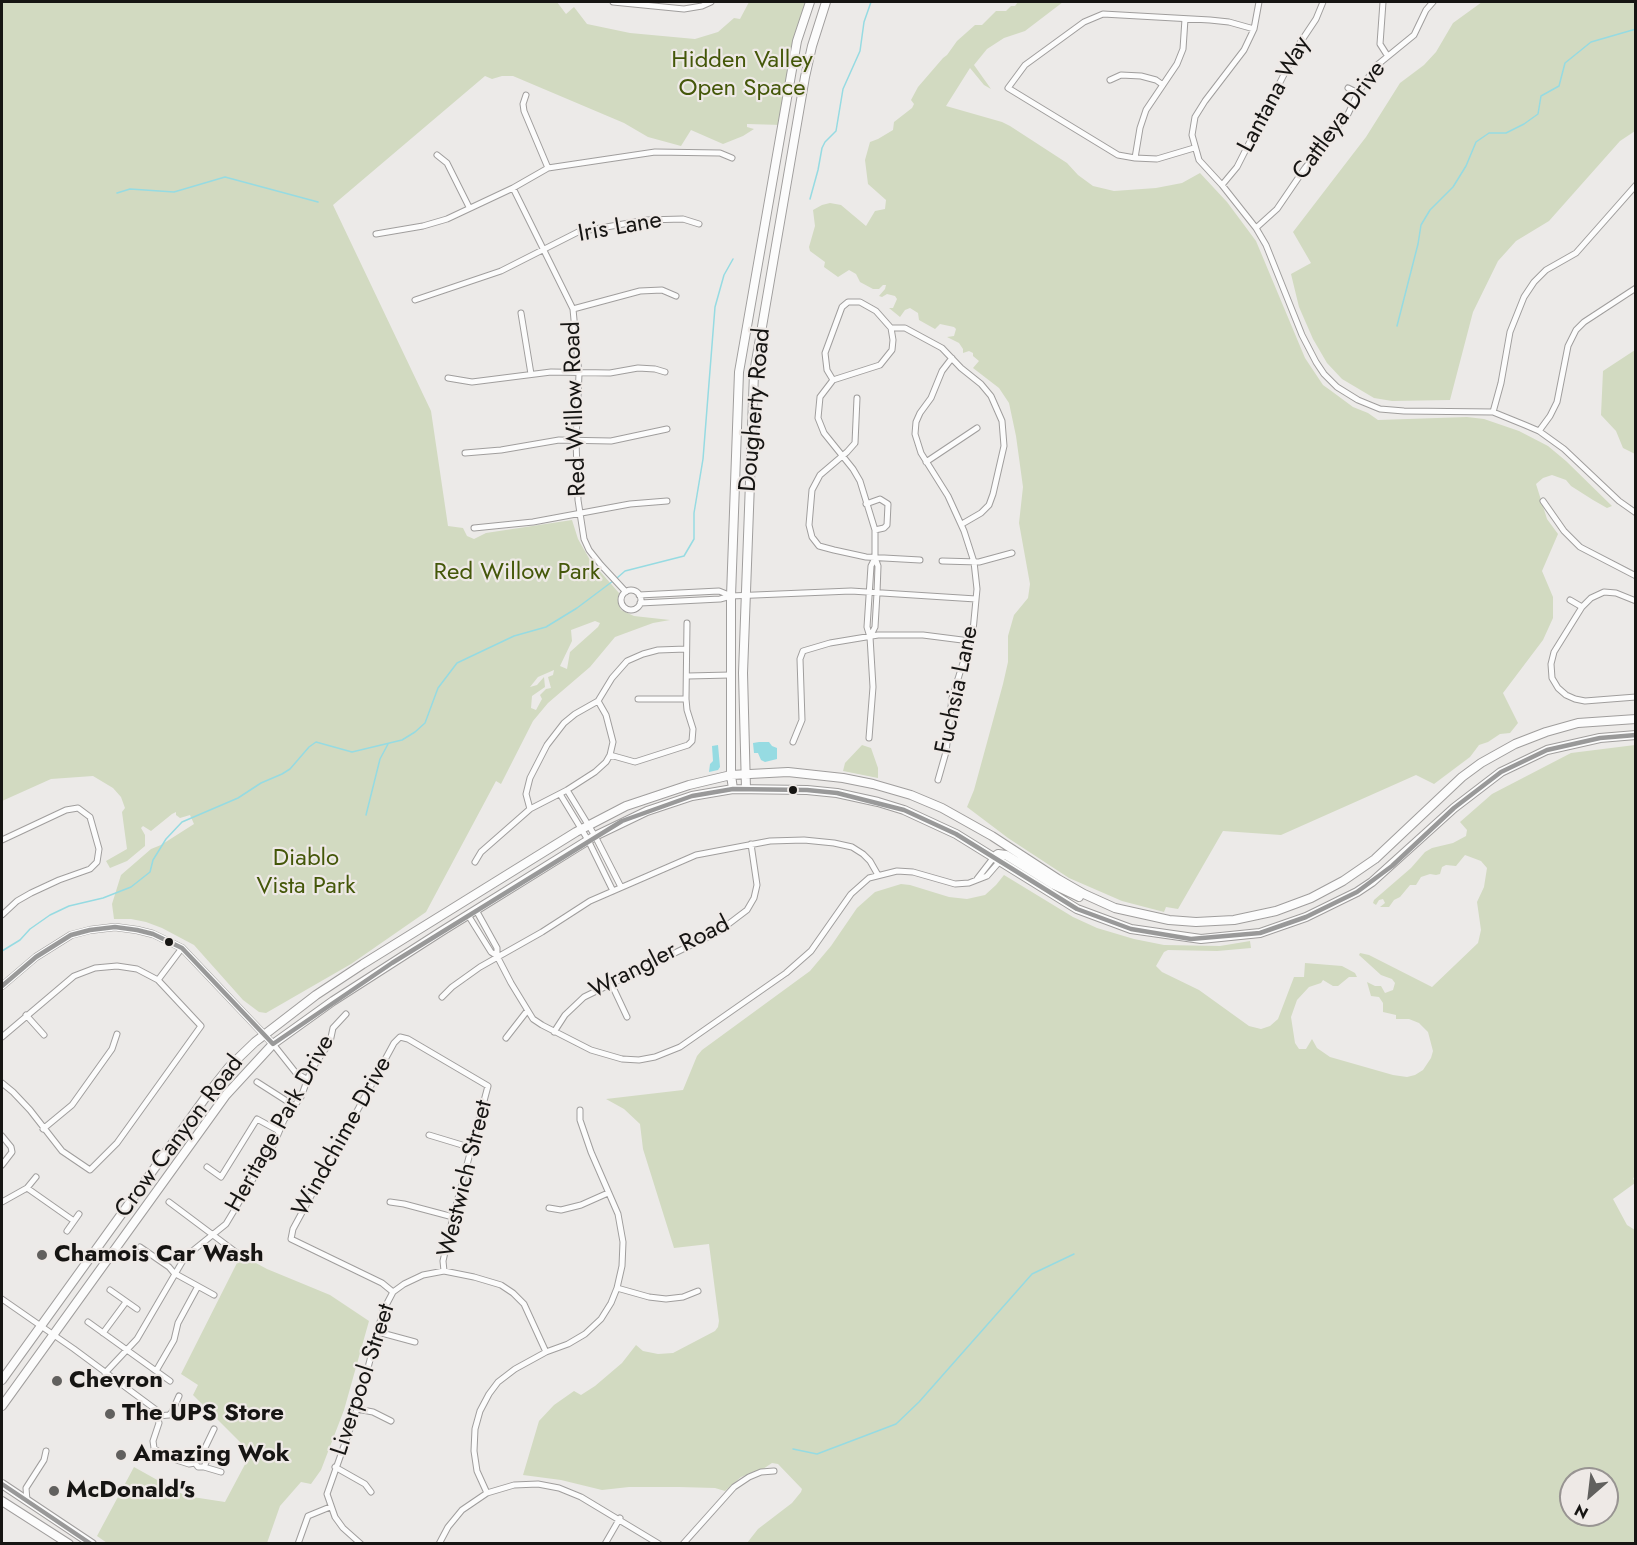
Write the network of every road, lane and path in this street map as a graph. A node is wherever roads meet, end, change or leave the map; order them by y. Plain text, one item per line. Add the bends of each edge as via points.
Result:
1 (614, 2) edge
2 (711, 2) edge
3 (810, 2) edge
4 (826, 2) edge
5 (1259, 2) edge
6 (1323, 2) edge
7 (1383, 2) edge
8 (1433, 2) edge
9 (1185, 19) junction
10 (1254, 29) junction
11 (1388, 55) junction
12 (1110, 80) dead end
13 (1163, 85) junction
14 (1348, 88) dead end
15 (1358, 93) junction
16 (526, 95) dead end
17 (1194, 148) junction
18 (437, 155) dead end
19 (732, 158) dead end
20 (1135, 158) junction
21 (548, 168) junction
22 (1222, 184) junction
23 (1635, 185) edge
24 (513, 188) junction
25 (469, 207) junction
26 (699, 224) dead end
27 (1256, 228) junction
28 (376, 234) dead end
29 (543, 249) junction
30 (1635, 288) edge
31 (676, 296) dead end
32 (415, 300) dead end
33 (573, 309) junction
34 (522, 314) dead end
35 (891, 328) junction
36 (952, 358) junction
37 (665, 372) dead end
38 (531, 374) junction
39 (579, 374) junction
40 (448, 378) dead end
41 (833, 380) junction
42 (857, 398) dead end
43 (1493, 412) junction
44 (977, 428) dead end
45 (667, 429) dead end
46 (1539, 431) junction
47 (576, 440) junction
48 (465, 453) dead end
49 (843, 456) junction
50 (926, 462) junction
51 (667, 501) dead end
52 (1543, 501) dead end
53 (866, 504) junction
54 (580, 513) junction
55 (1635, 513) edge
56 (962, 525) junction
57 (474, 528) dead end
58 (875, 530) junction
59 (1012, 554) dead end
60 (875, 558) junction
61 (920, 560) dead end
62 (942, 561) dead end
63 (975, 562) junction
64 (1635, 576) edge
65 (623, 590) junction
66 (869, 592) junction
67 (877, 593) junction
68 (639, 595) junction
69 (731, 596) junction
70 (746, 596) junction
71 (976, 599) junction
72 (1570, 600) dead end
73 (1635, 601) edge
74 (640, 603) junction
75 (1582, 607) junction
76 (687, 623) dead end
77 (870, 637) junction
78 (970, 640) junction
79 (686, 649) junction
80 (730, 675) junction
81 (688, 676) junction
82 (1635, 697) edge
83 (638, 699) dead end
84 (686, 699) junction
85 (598, 701) junction
86 (1635, 719) edge
87 (1635, 735) edge
88 (868, 738) dead end
89 (793, 742) dead end
90 (610, 756) junction
91 (746, 774) junction
92 (731, 776) junction
93 (938, 780) dead end
94 (733, 789) junction
95 (746, 789) junction
96 (567, 790) junction
97 (560, 794) junction
98 (530, 809) junction
99 (585, 827) junction
100 (592, 838) junction
101 (2, 840) edge
102 (751, 844) junction
103 (997, 859) junction
104 (475, 862) dead end
105 (878, 875) junction
106 (621, 887) junction
107 (613, 891) junction
108 (1095, 899) junction
109 (472, 913) junction
110 (2, 915) edge
111 (182, 948) junction
112 (497, 956) junction
113 (158, 980) junction
114 (611, 983) junction
115 (2, 986) edge
116 (442, 998) dead end
117 (527, 1011) junction
118 (346, 1014) dead end
119 (26, 1015) junction
120 (627, 1017) dead end
121 (554, 1032) junction
122 (117, 1034) dead end
123 (264, 1034) junction
124 (44, 1035) dead end
125 (2, 1037) edge
126 (400, 1037) joint
127 (506, 1038) dead end
128 (273, 1044) junction
129 (306, 1079) junction
130 (257, 1082) dead end
131 (2, 1083) edge
132 (293, 1105) junction
133 (580, 1110) dead end
134 (44, 1129) junction
135 (279, 1131) junction
136 (429, 1135) dead end
137 (2, 1136) edge
138 (472, 1148) junction
139 (2, 1165) edge
140 (207, 1167) dead end
141 (36, 1178) dead end
142 (27, 1188) junction
143 (608, 1193) junction
144 (2, 1202) edge
145 (169, 1202) dead end
146 (390, 1202) dead end
147 (549, 1208) dead end
148 (79, 1214) dead end
149 (453, 1217) junction
150 (74, 1221) junction
151 (67, 1231) dead end
152 (214, 1234) junction
153 (140, 1247) dead end
154 (237, 1253) dead end
155 (444, 1271) junction
156 (174, 1273) junction
157 (197, 1288) junction
158 (617, 1288) junction
159 (110, 1290) dead end
160 (698, 1291) dead end
161 (393, 1292) junction
162 (213, 1295) dead end
163 (2, 1299) edge
164 (126, 1302) junction
165 (137, 1309) dead end
166 (88, 1322) dead end
167 (40, 1326) junction
168 (378, 1332) junction
169 (103, 1333) junction
170 (52, 1335) junction
171 (415, 1342) dead end
172 (127, 1350) junction
173 (546, 1353) junction
174 (156, 1371) junction
175 (105, 1372) junction
176 (2, 1380) edge
177 (170, 1381) dead end
178 (179, 1396) dead end
179 (2, 1406) edge
180 (357, 1409) junction
181 (158, 1416) junction
182 (391, 1421) dead end
183 (214, 1429) dead end
184 (46, 1451) dead end
185 (202, 1455) junction
186 (195, 1463) junction
187 (204, 1467) junction
188 (335, 1467) junction
189 (774, 1471) dead end
190 (221, 1472) dead end
191 (2, 1484) edge
192 (371, 1492) dead end
193 (487, 1492) junction
194 (2, 1501) edge
195 (27, 1503) junction
196 (330, 1508) junction
197 (620, 1518) junction
198 (69, 1544) edge
199 (92, 1544) edge
200 (298, 1544) edge
201 (361, 1544) edge
202 (439, 1544) edge
203 (605, 1544) edge
204 (660, 1544) edge
205 (683, 1544) edge

1 - 2 street via 684,9
3 - 69 main road, Dougherty Road via 795,52 739,372
4 - 70 main road, Dougherty Road via 805,77 754,373
5 - 10 street
6 - 22 street, Lantana Way via 1238,167
7 - 11 street, Cattleya Drive via 1380,44
8 - 11 street via 1414,35
9 - 10 street via 1229,22
9 - 13 street via 1183,49
9 - 20 street via 1110,13 1095,16 1025,65 1008,88 1108,150
10 - 17 street via 1244,50 1195,117
11 - 15 street, Cattleya Drive
12 - 13 street via 1121,75 1141,76
13 - 20 street via 1143,118
14 - 15 street
15 - 27 street, Cattleya Drive via 1348,114 1277,209
16 - 21 street via 524,111
17 - 20 street via 1157,159
17 - 22 street via 1199,160
18 - 25 street via 447,163
19 - 21 street via 720,153 655,152
21 - 24 street
22 - 27 street
23 - 43 street via 1576,253 1546,270 1524,297 1510,332
24 - 25 street
24 - 29 street, Red Willow Road
25 - 28 street via 423,226
26 - 29 street, Iris Lane via 683,219 646,220 578,232
27 - 43 street via 1302,335 1316,362 1337,387 1380,409
29 - 32 street, Iris Lane via 501,271
29 - 33 street, Red Willow Road
30 - 46 street via 1576,330 1568,346 1557,402
31 - 33 street via 662,290 640,291
33 - 39 street, Red Willow Road
34 - 38 street
35 - 36 street via 913,331
35 - 41 street via 892,350 884,362
35 - 41 street via 865,304 845,304 825,353
36 - 50 street, Fuchsia Lane via 916,422 917,441
36 - 56 street via 991,396 1004,433 1001,463 989,505
37 - 39 street via 638,368
38 - 39 street
38 - 40 street via 472,382
39 - 47 street, Red Willow Road
41 - 49 street via 820,397 818,418 824,433
42 - 49 street via 855,443
43 - 46 street
44 - 50 street
45 - 47 street via 611,441
46 - 55 street
47 - 48 street
47 - 54 street, Red Willow Road
49 - 53 street via 860,481
49 - 60 street via 815,483 810,531 815,542 825,548
50 - 56 street, Fuchsia Lane
51 - 54 street
52 - 64 street via 1580,547
53 - 58 street
53 - 58 street via 880,500 888,504 887,526
54 - 57 street
54 - 65 street, Red Willow Road via 584,539
56 - 63 street, Fuchsia Lane
58 - 60 street
59 - 63 street
60 - 61 street
60 - 66 street
60 - 67 street
62 - 63 street
63 - 71 street, Fuchsia Lane
65 - 68 street
65 - 74 street via 621,601 626,608 634,609
66 - 67 street
66 - 70 street
66 - 77 street
67 - 71 street
67 - 77 street via 875,627
68 - 69 street via 719,591
68 - 74 street
69 - 70 street
69 - 74 street
69 - 80 main road, Dougherty Road
70 - 91 main road, Dougherty Road
71 - 78 street, Fuchsia Lane
72 - 75 street
73 - 75 street via 1604,592 1591,597
75 - 82 street via 1554,652 1552,678 1566,695 1575,699
76 - 79 street
77 - 78 street via 908,635
77 - 88 street via 873,687
77 - 89 street via 801,652 802,720
78 - 93 street, Fuchsia Lane via 952,698 946,752
79 - 81 street
79 - 85 street via 658,650 627,662
80 - 81 street
80 - 92 main road, Dougherty Road
81 - 84 street
83 - 84 street
84 - 90 street via 694,736 688,745 635,762
85 - 90 street via 611,730
85 - 98 street via 575,714 538,759 527,786
86 - 108 main road, Crow Canyon Road via 1578,723 1515,744 1462,777 1375,859 1311,898 1276,911 1234,920 1196,922 1150,917
87 - 103 main road, Crow Canyon Road via 1547,750 1510,768 1482,785 1392,866 1357,892 1260,933 1191,939 1131,929 1077,909
90 - 96 street via 595,772
91 - 92 main road, Crow Canyon Road
91 - 95 main road, Dougherty Road
91 - 108 main road, Crow Canyon Road via 812,774 911,795 963,818
92 - 94 main road, Dougherty Road
92 - 99 main road, Crow Canyon Road via 655,795
94 - 95 main road, Crow Canyon Road
94 - 100 main road, Crow Canyon Road via 663,805
95 - 103 main road, Crow Canyon Road via 807,790 878,802 936,824
96 - 97 street
96 - 99 street
97 - 98 street
97 - 99 street
98 - 104 street via 481,852
99 - 100 street
99 - 123 main road, Crow Canyon Road via 316,994
100 - 106 street
100 - 107 street
100 - 109 main road, Crow Canyon Road
101 - 110 street via 78,808 90,817 99,849 97,862 90,869 31,893
102 - 105 street via 787,840 845,844 863,854
102 - 106 street via 696,855
102 - 114 street, Wrangler Road via 757,885 747,910 718,932
103 - 105 street via 969,883 955,884 913,872
103 - 108 main road via 998,855 1006,855 1064,890
105 - 121 street via 850,894 811,951 786,973 671,1052 622,1059 591,1050
106 - 107 street
107 - 112 street
109 - 112 street via 491,952
109 - 128 main road, Crow Canyon Road
111 - 113 street
111 - 115 street via 137,930 90,930 54,944
111 - 123 street
112 - 116 street
112 - 117 street
113 - 119 street via 137,969 95,968 74,976
113 - 134 street via 201,1026 117,1143 90,1170 62,1150
114 - 120 street
114 - 121 street, Wrangler Road via 577,1003
117 - 121 street
117 - 127 street
118 - 129 street, Heritage Park Drive via 333,1028 330,1042
119 - 124 street
119 - 125 street
122 - 134 street via 112,1049 72,1105
123 - 128 street
123 - 167 main road, Crow Canyon Road via 213,1086
126 - 138 street, Westwich Street via 488,1086
126 - 161 street, Windchime Drive via 298,1218 291,1239
128 - 129 street
128 - 170 main road, Crow Canyon Road via 226,1095
129 - 132 street, Heritage Park Drive via 305,1088
130 - 132 street
131 - 134 street
132 - 135 street, Heritage Park Drive
133 - 143 street via 580,1120
135 - 140 street via 257,1119 221,1177
135 - 152 street, Heritage Park Drive via 226,1224
136 - 138 street
137 - 139 street via 12,1152
138 - 149 street, Westwich Street
141 - 142 street
142 - 144 street
142 - 150 street
143 - 147 street via 581,1205 561,1210
143 - 158 street via 618,1214 623,1242
145 - 152 street
146 - 149 street
148 - 150 street
149 - 155 street, Westwich Street
150 - 151 street
152 - 154 street
152 - 156 street, Heritage Park Drive via 185,1257
153 - 156 street
155 - 161 street, Liverpool Street via 423,1275
155 - 173 street, Liverpool Street via 501,1285 513,1293 524,1304
156 - 157 street
156 - 172 street, Heritage Park Drive
157 - 162 street
157 - 174 street
158 - 160 street via 666,1299
158 - 173 street via 601,1318 585,1334
159 - 164 street
161 - 168 street, Liverpool Street
163 - 167 street
164 - 165 street
164 - 169 street
166 - 169 street
167 - 170 street
167 - 176 main road, Crow Canyon Road
168 - 171 street
168 - 180 street, Liverpool Street
169 - 172 street
170 - 175 street
170 - 179 main road, Crow Canyon Road
172 - 174 street
172 - 175 street, Heritage Park Drive
173 - 193 street via 498,1382 480,1411 474,1451 477,1471
174 - 177 street
175 - 181 street via 155,1409
178 - 181 street via 169,1415
180 - 182 street
180 - 188 street, Liverpool Street
181 - 186 street via 154,1448 164,1456
183 - 185 street
184 - 195 street via 26,1488
185 - 186 street via 195,1458
185 - 187 street via 207,1460
186 - 187 street
187 - 190 street
188 - 192 street via 365,1484
188 - 196 street, Liverpool Street via 327,1494
189 - 205 street via 761,1472 734,1487
191 - 195 main road
193 - 197 street via 514,1485 559,1488
193 - 202 street via 462,1510
194 - 198 main road
195 - 199 main road
196 - 200 street via 308,1516
196 - 201 street via 343,1528
197 - 203 street
197 - 204 street

